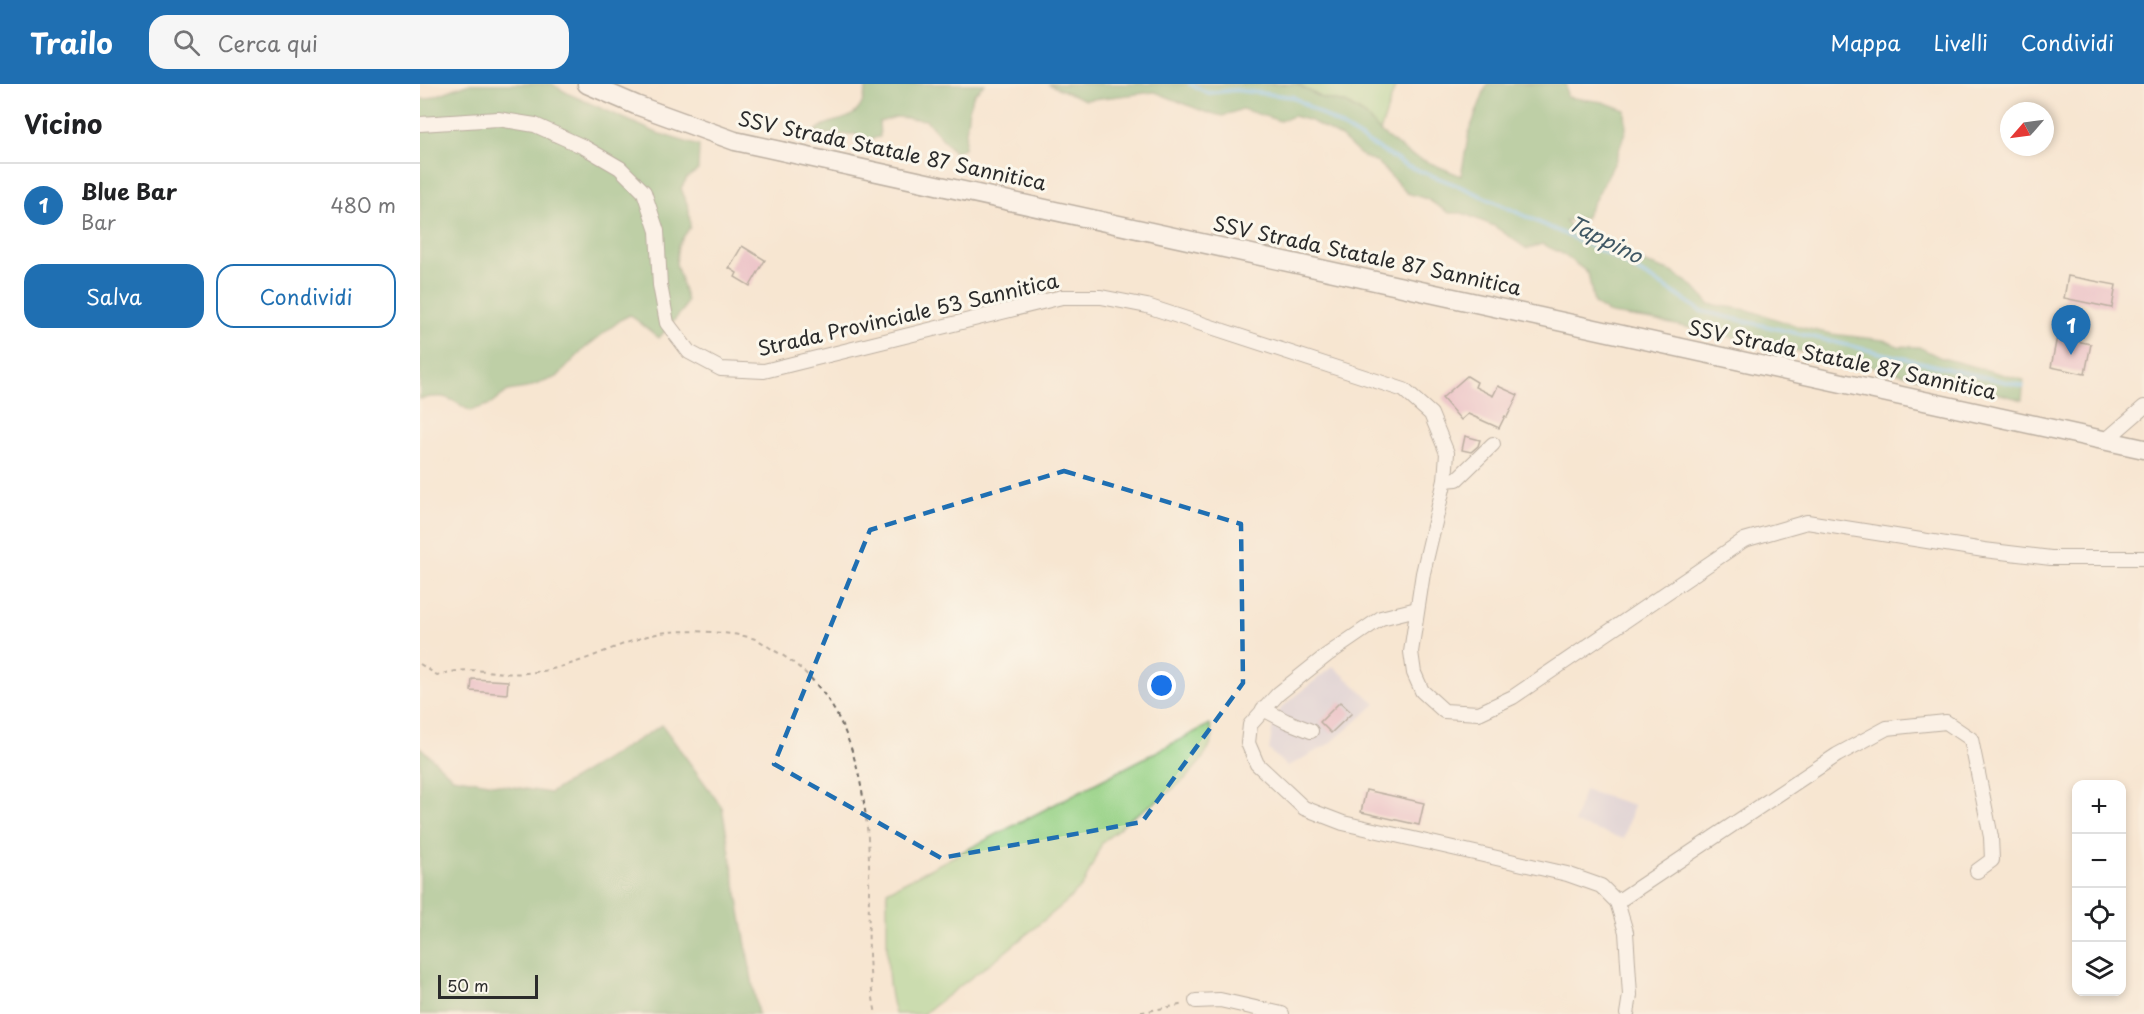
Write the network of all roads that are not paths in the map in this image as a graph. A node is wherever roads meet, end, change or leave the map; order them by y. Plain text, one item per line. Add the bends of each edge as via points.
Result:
1 (587, 84) edge
2 (420, 124) edge
3 (2144, 407) edge
4 (2106, 440) junction
5 (1493, 444) dead end
6 (2144, 448) edge
7 (1445, 480) junction
8 (2144, 558) edge
9 (1417, 609) junction
10 (1263, 710) junction
11 (1311, 731) dead end
12 (1977, 871) dead end
13 (1617, 902) junction
14 (1197, 1001) road end
15 (1282, 1014) edge
16 (1627, 1014) edge

1 - 4 main road, SSV Strada Statale 87 Sannitica via 735,141
2 - 7 street, Strada Provinciale 53 Sannitica via 498,119 535,125 620,168 644,192 657,231 660,285 668,323 689,352 721,369 764,371 1062,297 1101,297 1147,306 1404,390 1431,414 1448,453
3 - 4 street
4 - 6 main road, SSV Strada Statale 87 Sannitica
5 - 7 street via 1457,479
7 - 9 street, Strada Provinciale 53 Sannitica
8 - 9 street, Strada Provinciale 53 Sannitica via 2051,558 1808,522 1744,540 1513,697 1479,713 1444,711 1422,691 1411,652
9 - 10 street via 1381,618 1327,655
10 - 11 street
10 - 13 street via 1250,725 1248,743 1257,764 1304,808 1343,824 1567,874 1601,886
12 - 13 street via 1992,860 1991,837 1971,739 1946,722 1887,729 1837,755
13 - 16 street via 1626,932 1630,994
14 - 15 street via 1220,1000

